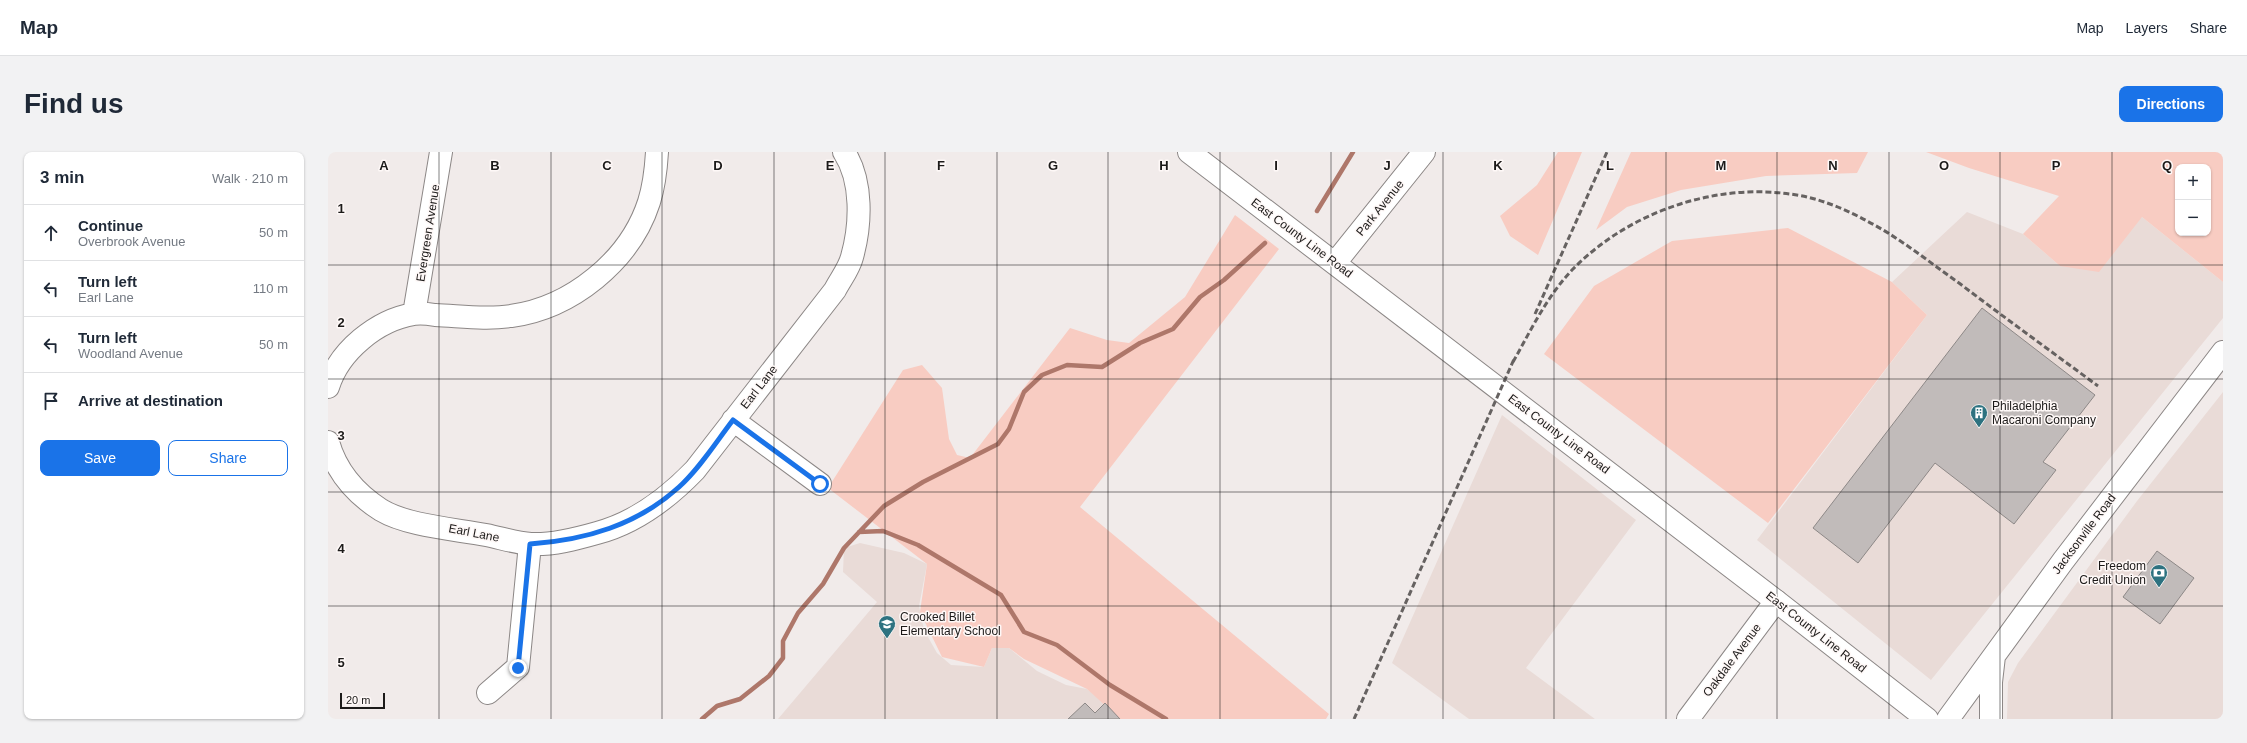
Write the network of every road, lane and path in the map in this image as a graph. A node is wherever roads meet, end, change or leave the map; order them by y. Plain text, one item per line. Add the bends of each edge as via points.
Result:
1 (441, 152) edge
2 (658, 152) edge
3 (844, 152) edge
4 (1189, 152) edge
5 (1424, 152) edge
6 (1335, 263) junction
7 (414, 314) junction
8 (2223, 352) edge
9 (329, 383) edge
10 (733, 420) junction
11 (328, 442) edge
12 (820, 484) dead end
13 (530, 544) junction
14 (1776, 601) junction
15 (1994, 654) junction
16 (488, 693) dead end
17 (1688, 719) edge
18 (1927, 719) edge
19 (1948, 719) edge
20 (1991, 719) edge

1 - 7 street, Evergreen Avenue
2 - 7 street via 648,203 636,230 617,256 596,278 569,297 540,309 511,316
3 - 10 street, Earl Lane via 849,159 858,192 858,225 852,259 835,290
4 - 6 street, East County Line Road
5 - 6 street, Park Avenue
6 - 14 street, East County Line Road
7 - 9 street via 386,323 363,338 344,357
8 - 15 street, Jacksonville Road
10 - 12 street
10 - 13 street, Earl Lane via 679,486 640,514 598,533 569,540
11 - 13 street, Earl Lane via 342,475 361,496 382,511 405,520
13 - 16 street via 518,668
14 - 17 street, Oakdale Avenue
14 - 18 street, East County Line Road
15 - 19 street, Jacksonville Road
15 - 20 street

